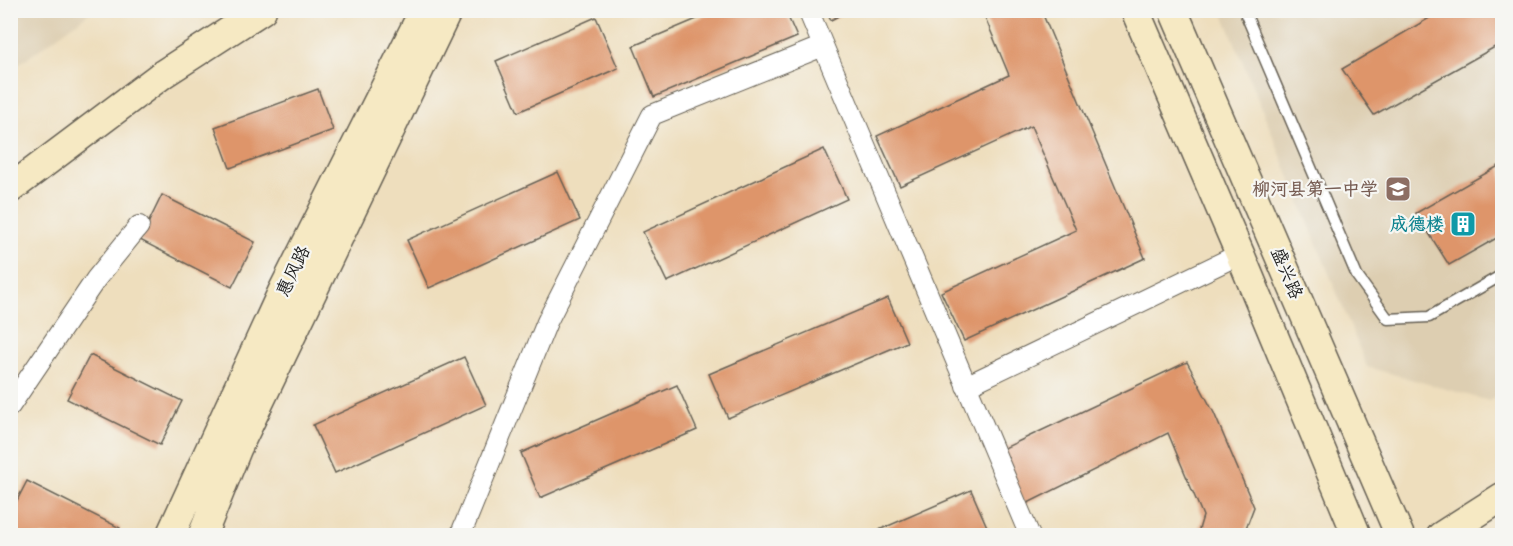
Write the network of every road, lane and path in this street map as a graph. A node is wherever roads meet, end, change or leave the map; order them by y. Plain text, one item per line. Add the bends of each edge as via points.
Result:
1 (262, 10) edge
2 (424, 10) edge
3 (448, 10) edge
4 (808, 10) edge
5 (1135, 10) edge
6 (1173, 10) edge
7 (1244, 10) edge
8 (823, 46) junction
9 (10, 189) edge
10 (139, 226) dead end
11 (1240, 254) junction
12 (1503, 275) edge
13 (966, 386) junction
14 (10, 406) edge
15 (1503, 497) edge
16 (170, 536) edge
17 (202, 536) edge
18 (460, 536) edge
19 (1030, 536) edge
20 (1357, 536) edge
21 (1400, 536) edge
22 (1441, 536) edge

1 - 9 street via 163,74
2 - 16 street, 惠风路 via 282,292
3 - 17 street via 242,439
4 - 8 street
5 - 11 street, 盛兴路
6 - 21 street, 盛兴路
7 - 12 lane via 1357,276 1388,319 1430,317
8 - 13 street
8 - 18 street via 652,115 547,322
10 - 14 street via 96,279
11 - 13 street
11 - 20 street, 盛兴路
13 - 19 street
15 - 22 street

